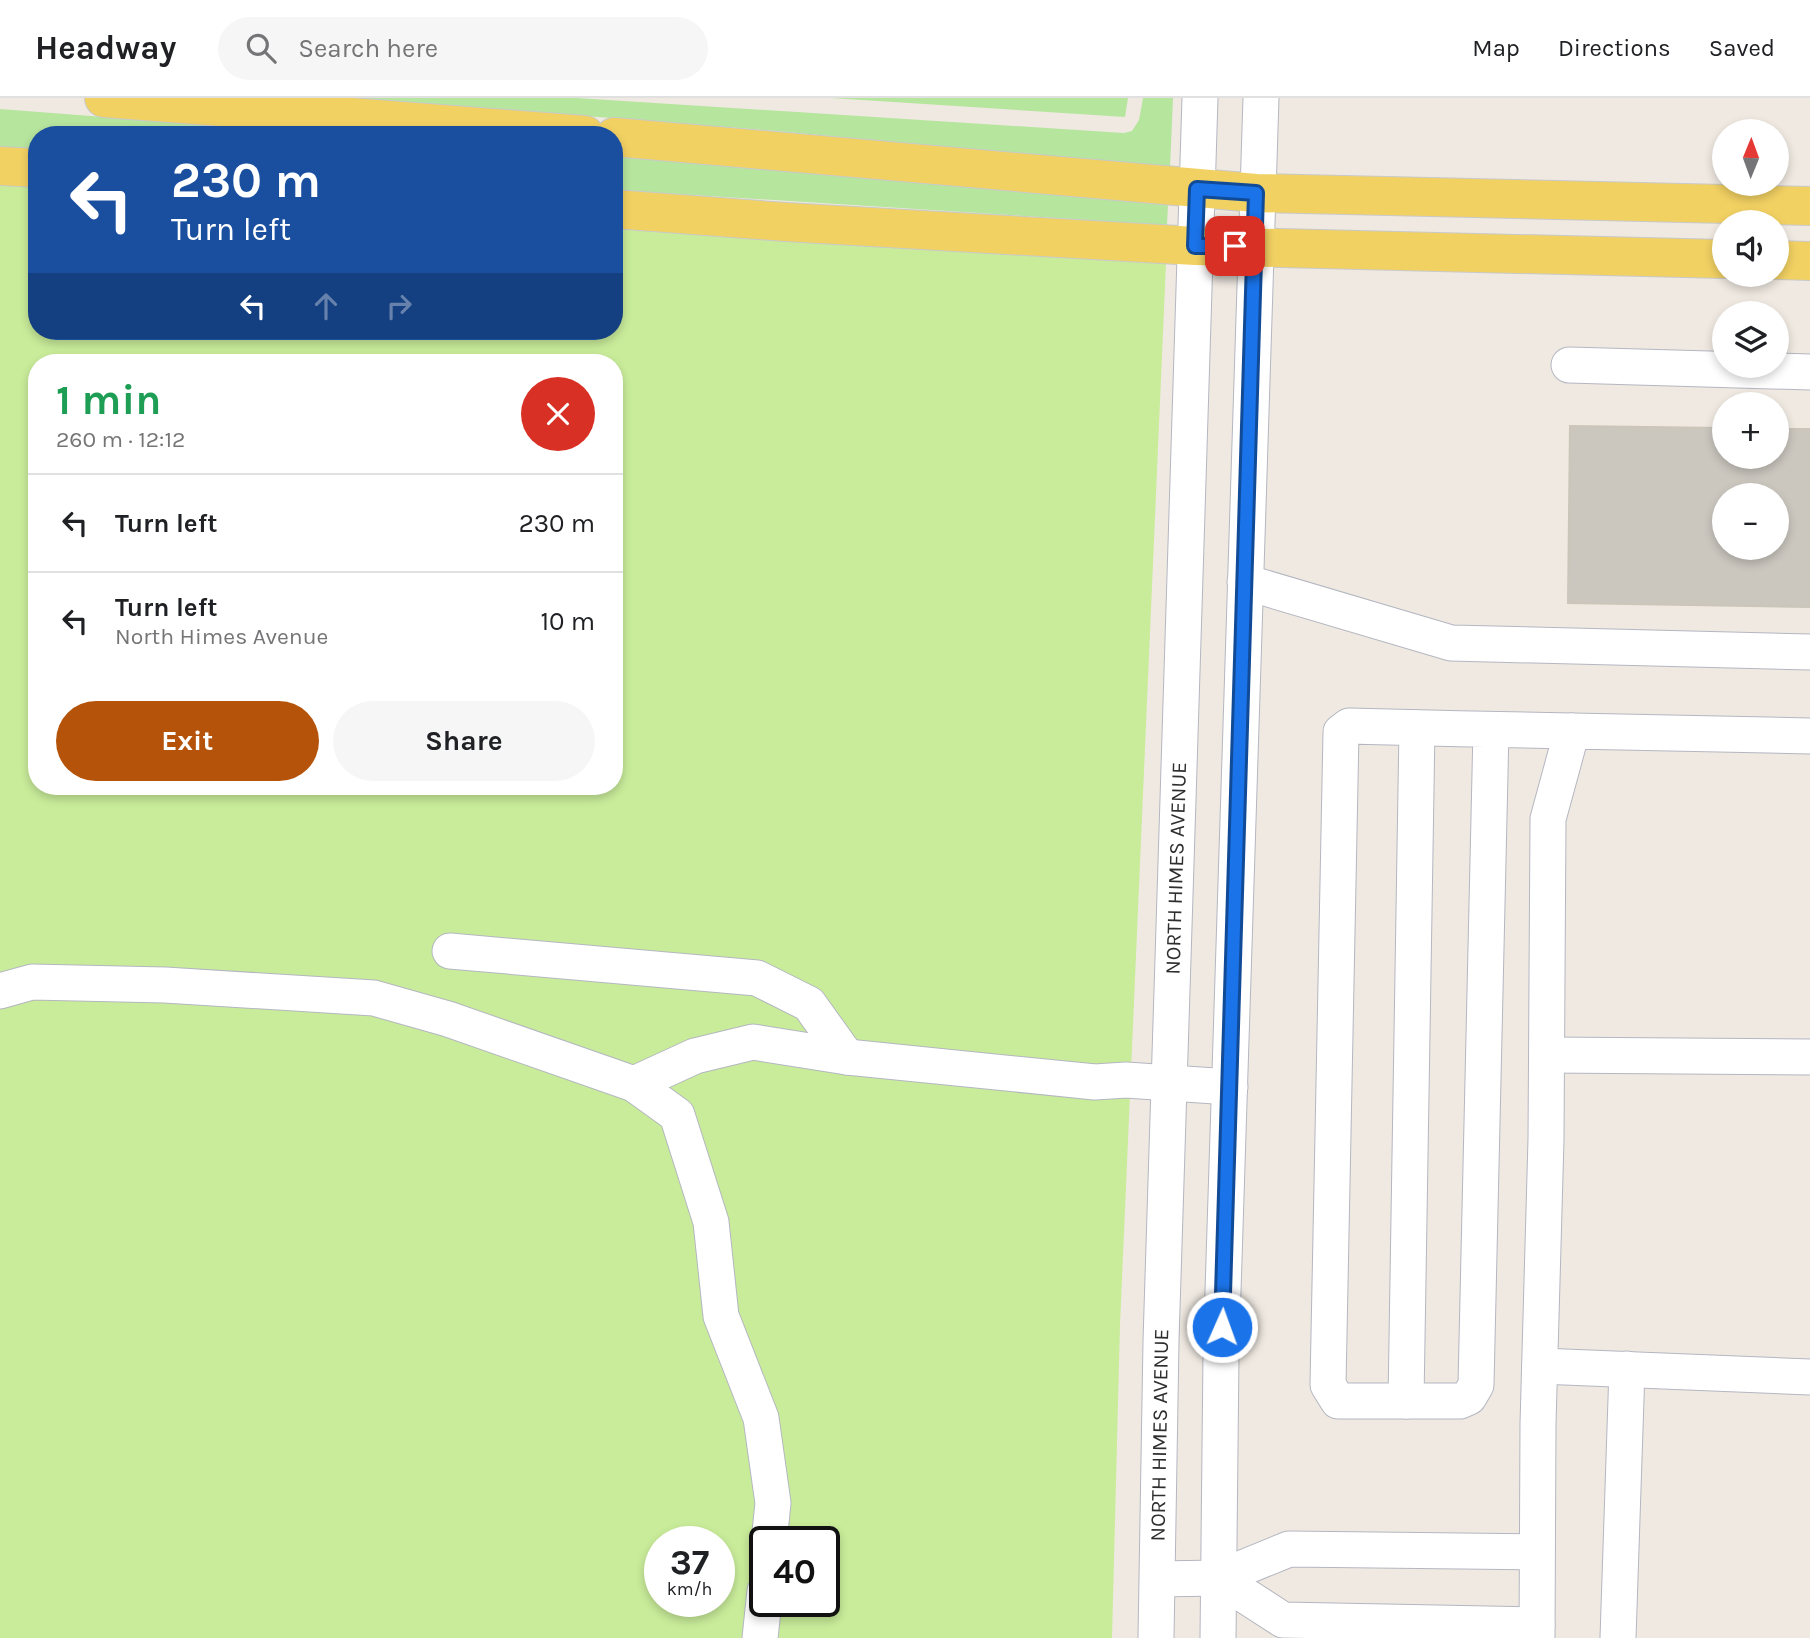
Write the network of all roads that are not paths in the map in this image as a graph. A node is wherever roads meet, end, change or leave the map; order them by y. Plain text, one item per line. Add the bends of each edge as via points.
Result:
1 (104, 98) edge
2 (1200, 98) edge
3 (1261, 98) edge
4 (468, 126) edge
5 (623, 138) edge
6 (0, 166) edge
7 (28, 168) edge
8 (1197, 189) junction
9 (1256, 193) junction
10 (1810, 206) edge
11 (623, 210) edge
12 (1195, 246) junction
13 (1256, 246) junction
14 (1712, 259) edge
15 (1789, 260) edge
16 (1810, 261) edge
17 (1569, 365) dead end
18 (1810, 372) edge
19 (1245, 582) junction
20 (1810, 652) edge
21 (1417, 728) junction
22 (1492, 730) junction
23 (1572, 732) junction
24 (1810, 736) edge
25 (450, 951) dead end
26 (0, 991) edge
27 (1547, 1055) junction
28 (847, 1057) junction
29 (1810, 1057) edge
30 (1169, 1082) junction
31 (634, 1084) junction
32 (1230, 1087) junction
33 (1539, 1366) junction
34 (1627, 1369) junction
35 (1810, 1377) edge
36 (1406, 1401) junction
37 (771, 1526) edge
38 (1537, 1552) junction
39 (1218, 1578) junction
40 (1158, 1580) junction
41 (762, 1617) edge
42 (1537, 1632) edge
43 (760, 1638) edge
44 (1156, 1638) edge
45 (1218, 1638) edge
46 (1618, 1638) edge

1 - 4 main road
2 - 8 street, NORTH HIMES AVENUE
3 - 9 street
5 - 8 main road
6 - 7 main road
8 - 9 main road
8 - 12 street, NORTH HIMES AVENUE
9 - 10 main road
9 - 13 street
11 - 12 main road
12 - 13 main road
12 - 30 street, NORTH HIMES AVENUE
13 - 14 main road
13 - 19 street
15 - 16 main road
17 - 18 street
19 - 20 street via 1451,643
19 - 32 street
21 - 22 street
21 - 36 street
21 - 36 street via 1349,726 1341,732 1328,1385 1338,1401
22 - 23 street
22 - 36 street via 1476,1385 1469,1397 1460,1401
23 - 24 street
23 - 27 street via 1548,819
25 - 28 street via 757,978 809,1004
26 - 31 street via 32,982 374,998
27 - 29 street
27 - 33 street
28 - 30 street via 1095,1082
28 - 31 street via 752,1042 695,1056
30 - 32 street
30 - 40 street, NORTH HIMES AVENUE
31 - 37 street via 677,1115 711,1222 720,1316 761,1418 773,1503
32 - 39 street
33 - 34 street
33 - 38 street
34 - 35 street
34 - 46 street
38 - 39 street via 1289,1549
38 - 42 street
39 - 40 street
39 - 42 street via 1283,1620
39 - 45 street
40 - 44 street, NORTH HIMES AVENUE
41 - 43 street

